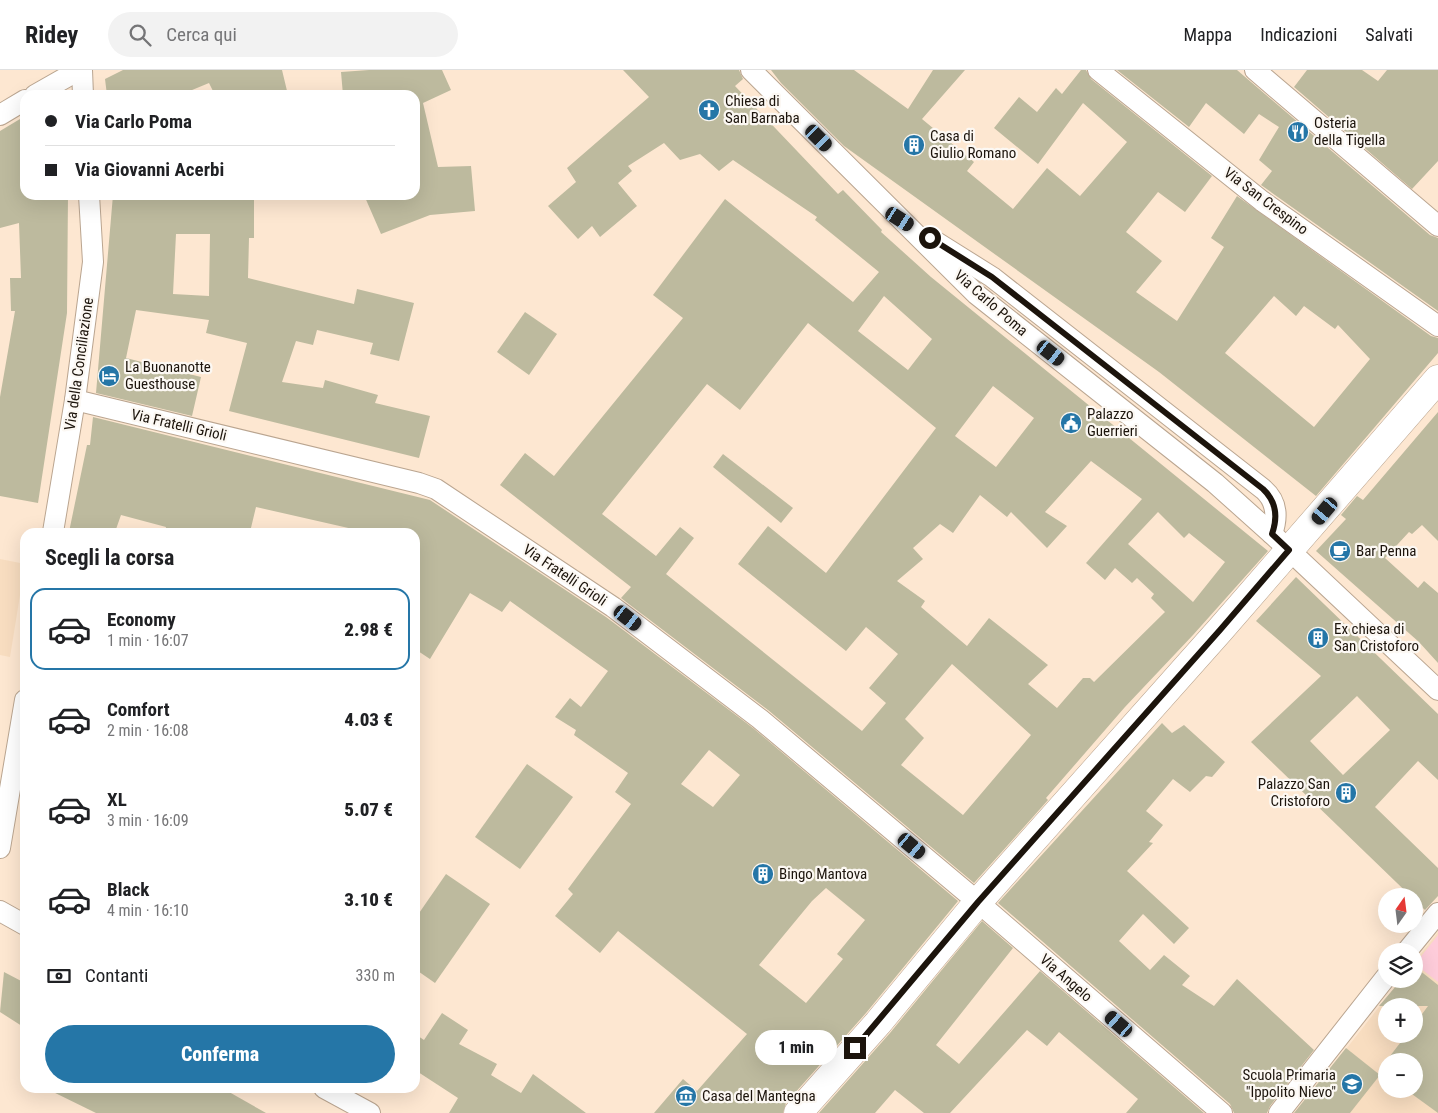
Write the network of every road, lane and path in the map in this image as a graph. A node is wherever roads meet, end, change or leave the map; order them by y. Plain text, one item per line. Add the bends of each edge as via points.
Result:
1 (81, 70) edge
2 (751, 70) edge
3 (1098, 70) edge
4 (1255, 70) edge
5 (44, 90) edge
6 (83, 90) edge
7 (20, 103) edge
8 (0, 115) edge
9 (89, 200) edge
10 (900, 219) junction
11 (1438, 226) edge
12 (1438, 326) edge
13 (1438, 379) edge
14 (75, 400) junction
15 (54, 528) edge
16 (1281, 542) junction
17 (1438, 690) edge
18 (20, 722) edge
19 (5, 788) edge
20 (0, 848) edge
21 (978, 902) junction
22 (0, 911) edge
23 (1438, 913) edge
24 (20, 922) edge
25 (1414, 943) edge
26 (1378, 987) edge
27 (333, 1093) edge
28 (370, 1113) edge
29 (798, 1113) edge
30 (1222, 1113) edge
31 (1279, 1113) edge

1 - 5 street
1 - 6 street
2 - 10 street, Via Carlo Poma
3 - 12 street, Via San Crespino via 1262,201
4 - 11 street
7 - 8 street
9 - 14 street, Via della Conciliazione via 93,262
10 - 16 street, Via Carlo Poma via 976,294 1214,483
10 - 16 street, Via Carlo Poma via 992,277 1263,489 1276,511
13 - 16 street
14 - 15 street, Via della Conciliazione
14 - 21 street, Via Fratelli Grioli via 419,483 436,490 613,607 760,719
16 - 17 street
16 - 21 street via 1220,630
18 - 19 street
19 - 20 street
21 - 29 street
21 - 30 street, Via Angelo
22 - 24 street
23 - 25 street
26 - 31 street
27 - 28 street

